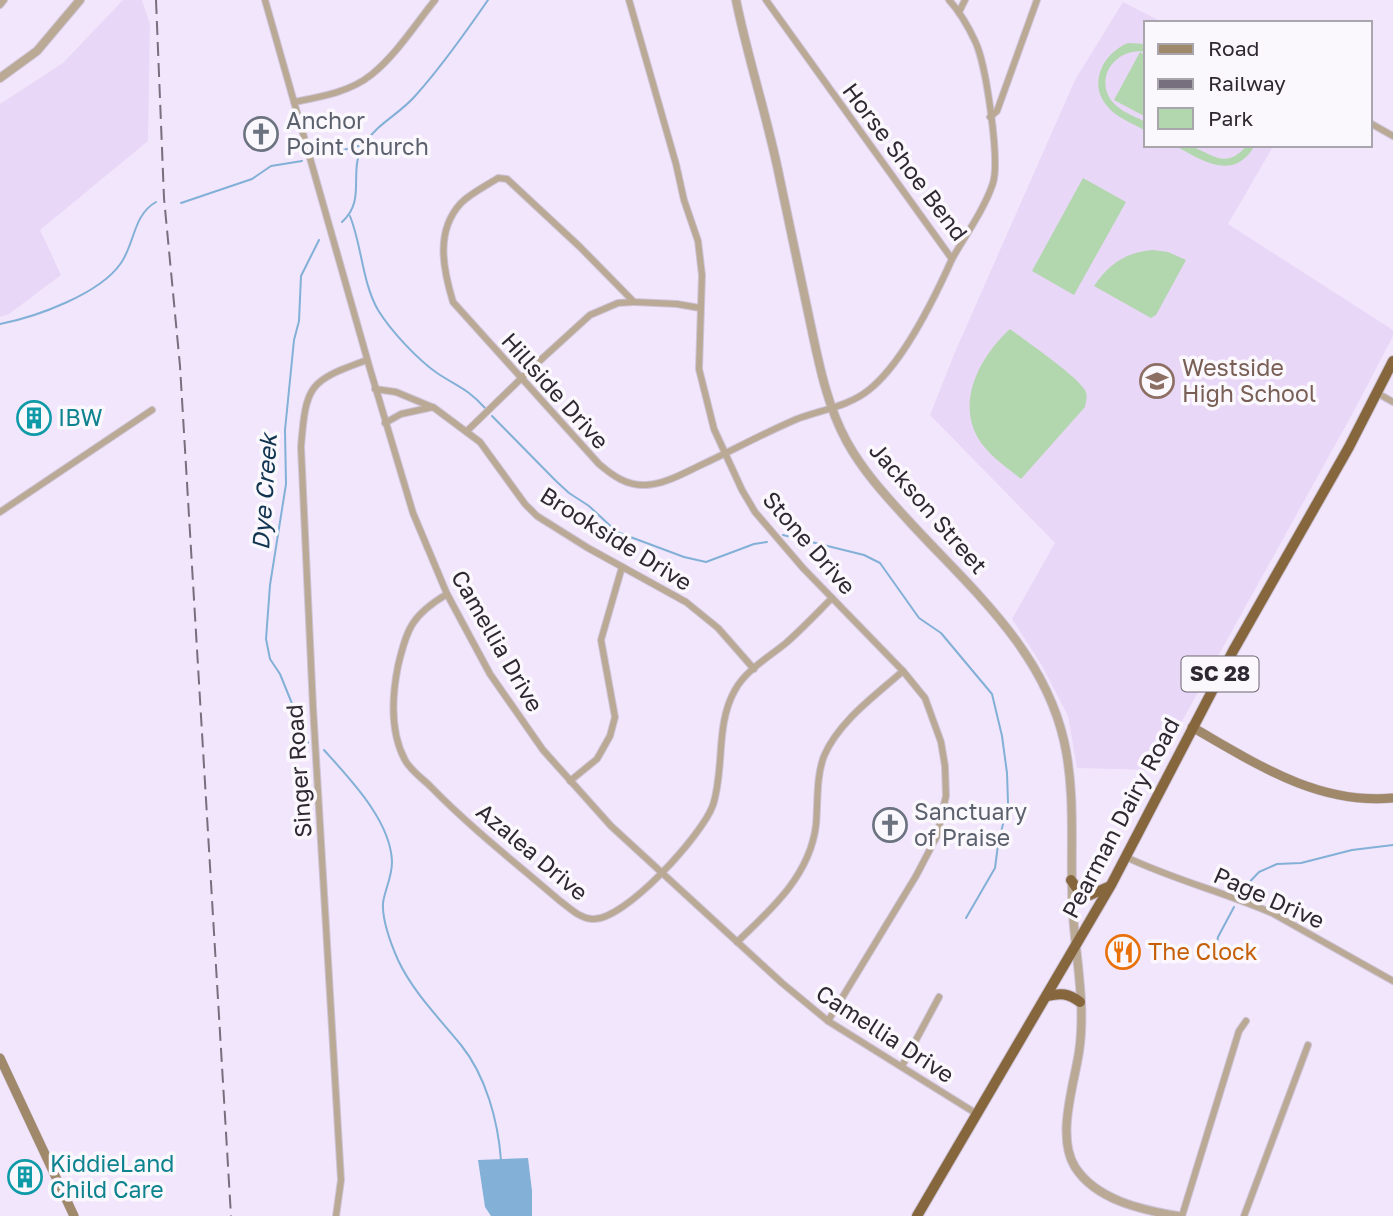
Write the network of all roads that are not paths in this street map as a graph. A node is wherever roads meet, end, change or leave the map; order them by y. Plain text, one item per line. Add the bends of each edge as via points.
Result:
1 (5, 0) edge
2 (80, 0) edge
3 (265, 0) edge
4 (435, 0) edge
5 (629, 0) edge
6 (736, 0) edge
7 (766, 0) edge
8 (949, 0) edge
9 (965, 0) edge
10 (1037, 0) edge
11 (0, 5) edge
12 (959, 12) junction
13 (0, 78) edge
14 (294, 102) junction
15 (990, 117) junction
16 (1372, 124) edge
17 (1393, 136) edge
18 (952, 259) junction
19 (634, 302) junction
20 (700, 308) junction
21 (367, 360) junction
22 (1393, 361) edge
23 (522, 379) junction
24 (375, 389) junction
25 (1377, 393) junction
26 (1393, 402) edge
27 (433, 407) junction
28 (832, 407) junction
29 (152, 410) dead end
30 (385, 424) junction
31 (467, 431) junction
32 (726, 454) junction
33 (0, 512) edge
34 (622, 567) junction
35 (447, 594) junction
36 (832, 598) junction
37 (754, 669) junction
38 (903, 671) junction
39 (1192, 727) junction
40 (570, 781) junction
41 (1393, 798) edge
42 (1126, 857) junction
43 (662, 872) junction
44 (1071, 880) junction
45 (1111, 886) junction
46 (737, 942) junction
47 (1077, 944) junction
48 (1393, 982) edge
49 (1047, 996) junction
50 (939, 997) dead end
51 (1080, 1002) junction
52 (1246, 1020) dead end
53 (828, 1021) junction
54 (1308, 1045) dead end
55 (0, 1058) edge
56 (902, 1066) junction
57 (976, 1114) junction
58 (1145, 1210) junction
59 (74, 1216) edge
60 (336, 1216) edge
61 (917, 1216) edge
62 (1137, 1216) edge
63 (1180, 1216) edge
64 (1244, 1216) edge

1 - 11 street
2 - 13 street via 37,51
3 - 14 street, Camellia Drive
4 - 14 street via 370,76
5 - 20 street, Stone Drive via 698,241
6 - 28 street, Jackson Street
7 - 18 street, Horse Shoe Bend
8 - 12 street, Horse Shoe Bend
9 - 12 street
10 - 15 street
12 - 15 street, Horse Shoe Bend via 983,64
14 - 21 street, Camellia Drive
15 - 18 street, Horse Shoe Bend via 993,182
16 - 17 street
18 - 28 street, Hillside Drive via 931,305 881,379 852,400
19 - 20 street
19 - 23 street via 618,303 590,315
19 - 23 street, Hillside Drive via 507,179 498,177 462,202 442,238 453,302
20 - 32 street, Stone Drive via 699,369 714,429
21 - 24 street, Camellia Drive
21 - 60 street, Singer Road via 325,377 314,387 304,408 301,447 341,1180
22 - 25 highway, Pearman Dairy Road / SC 28
23 - 31 street
23 - 32 street, Hillside Drive via 599,464 631,485 674,478
24 - 27 street, Brookside Drive
24 - 30 street, Camellia Drive
25 - 26 street
25 - 39 highway, Pearman Dairy Road / SC 28
27 - 30 street via 401,414
27 - 31 street, Brookside Drive
28 - 32 street, Hillside Drive
28 - 44 street, Jackson Street via 873,481 1003,621 1042,681 1057,716 1069,769
29 - 33 street
30 - 35 street, Camellia Drive via 413,513
31 - 34 street, Brookside Drive via 537,516
32 - 36 street, Stone Drive via 755,512
34 - 37 street, Brookside Drive via 685,602 718,628
34 - 40 street via 601,640 615,717 597,759
35 - 40 street, Camellia Drive via 490,674
35 - 43 street, Azalea Drive via 417,615 401,653 393,689 395,732 405,762 578,915 593,919 611,915
36 - 37 street, Azalea Drive
36 - 38 street, Stone Drive
37 - 43 street, Azalea Drive via 735,689 728,707 715,795 707,817
38 - 46 street via 832,741 824,757 815,829 802,869 788,892
38 - 53 street, Stone Drive via 925,698 941,742 946,796 941,822 916,876
39 - 41 main road via 1302,786 1353,798
39 - 42 highway, Pearman Dairy Road / SC 28
40 - 43 street, Camellia Drive
42 - 45 highway, Pearman Dairy Road / SC 28
42 - 48 street, Page Drive via 1272,913
43 - 46 street, Camellia Drive
44 - 45 highway via 1078,890 1090,895
44 - 47 street, Jackson Street
45 - 47 highway, Pearman Dairy Road / SC 28
46 - 53 street, Camellia Drive
47 - 49 highway, Pearman Dairy Road / SC 28
47 - 51 street, Jackson Street
49 - 51 highway via 1061,993
49 - 57 highway, Pearman Dairy Road / SC 28
50 - 56 street
51 - 58 street, Jackson Street via 1079,1051 1066,1128 1068,1152 1080,1173 1098,1188
52 - 63 street
53 - 56 street, Camellia Drive
54 - 64 street
55 - 59 main road
56 - 57 street, Camellia Drive
57 - 61 highway, Pearman Dairy Road / SC 28
58 - 62 street
58 - 63 street, Jackson Street

